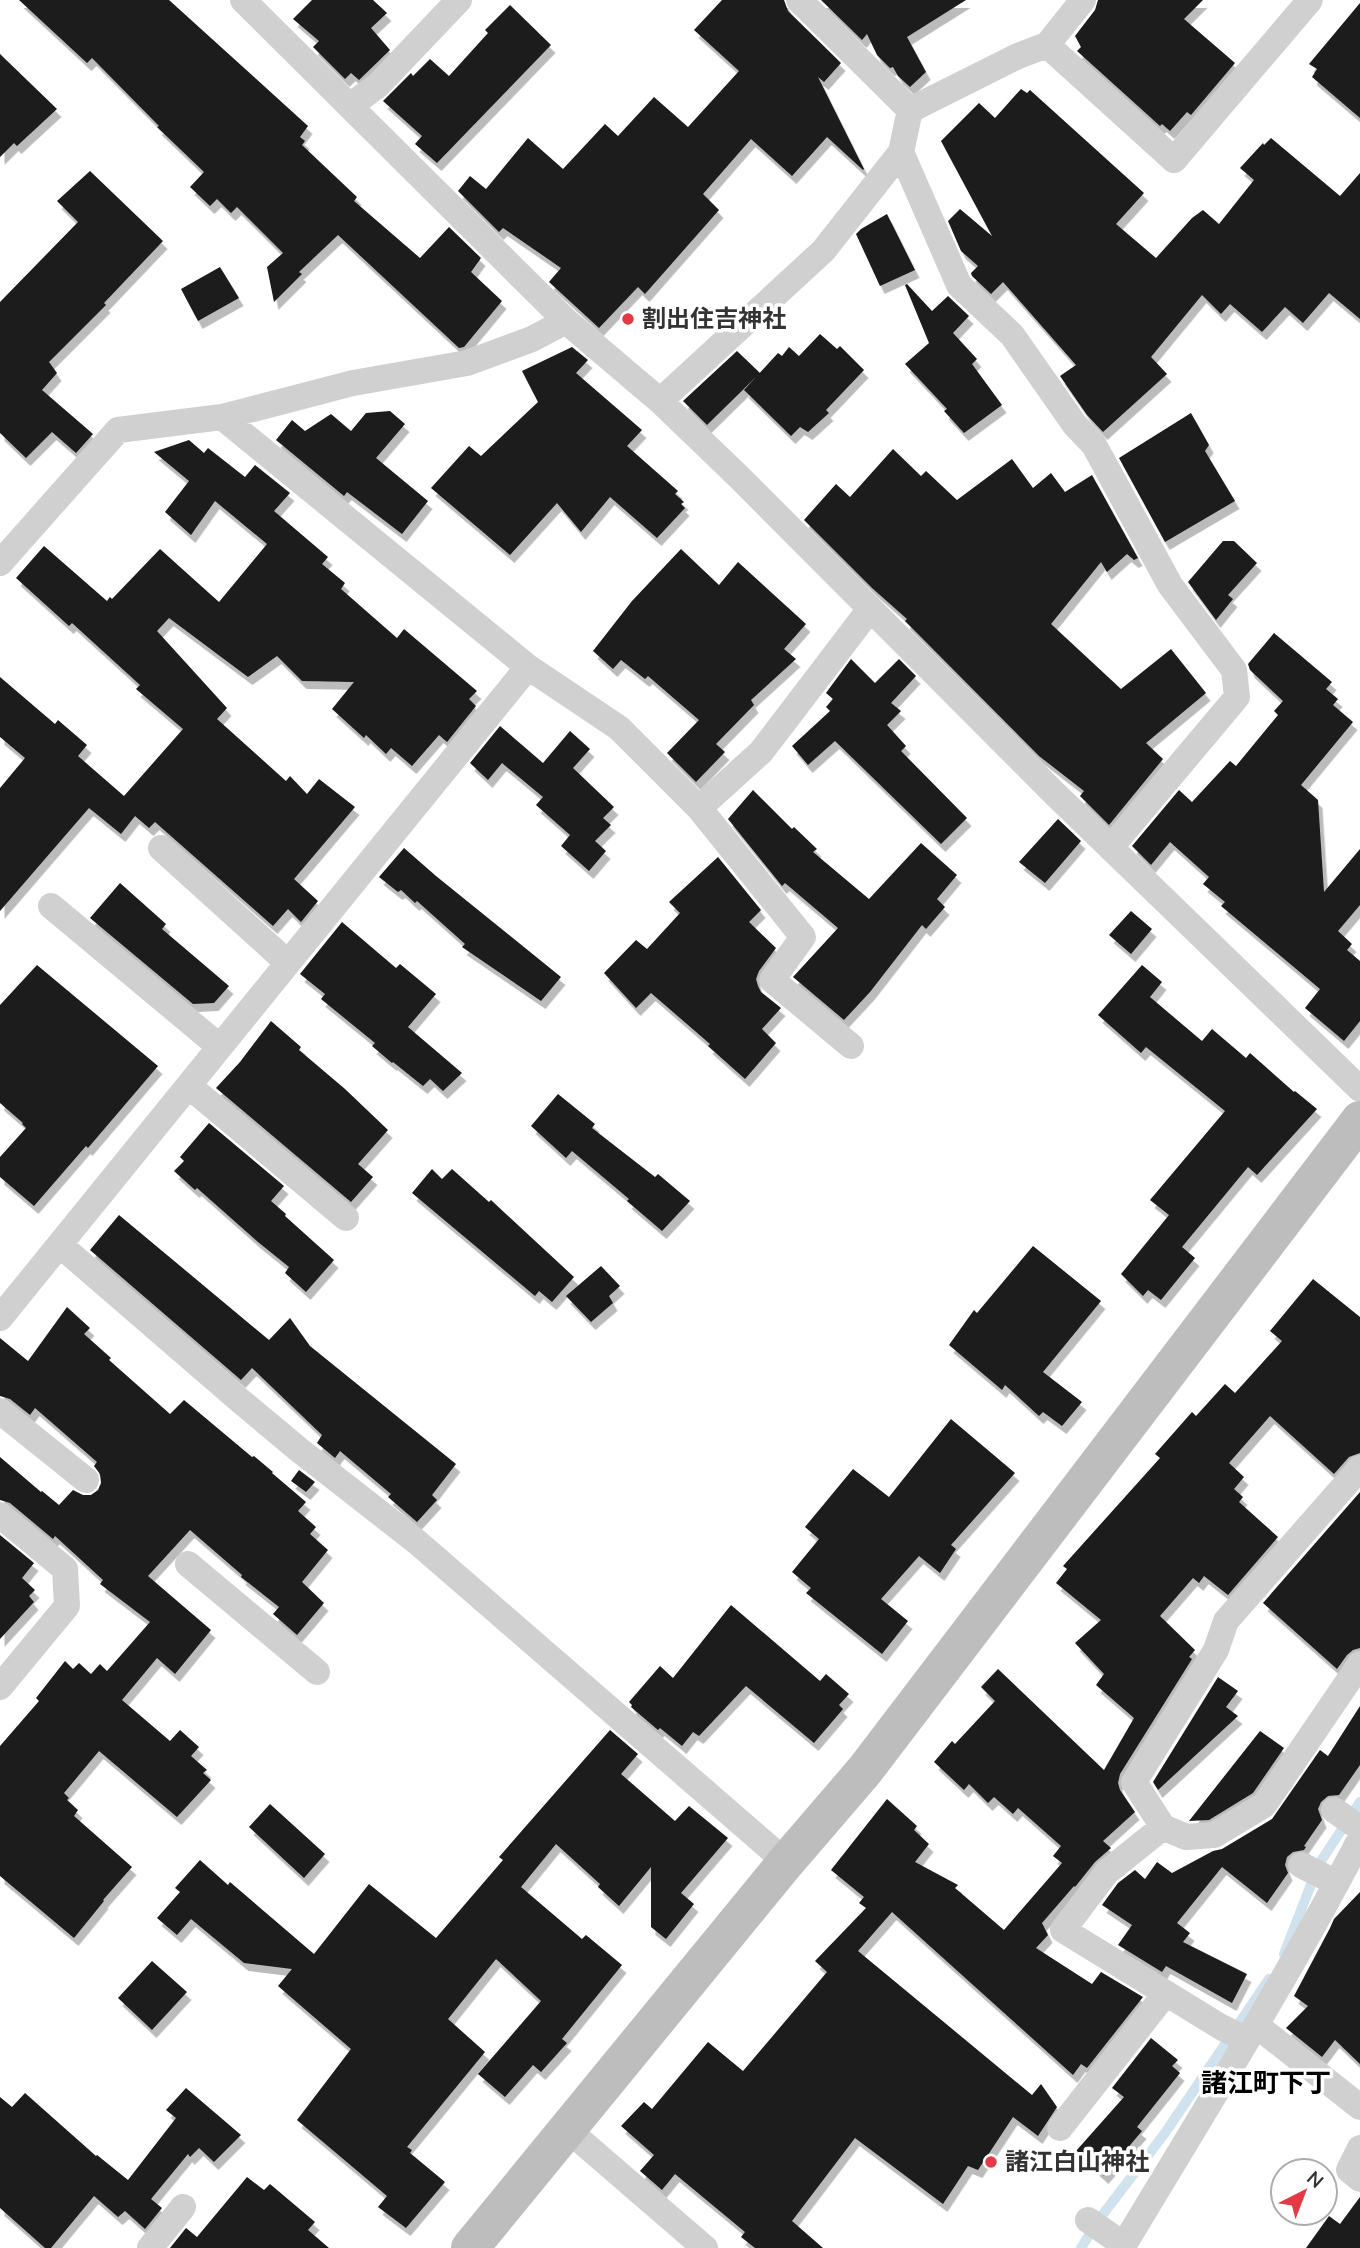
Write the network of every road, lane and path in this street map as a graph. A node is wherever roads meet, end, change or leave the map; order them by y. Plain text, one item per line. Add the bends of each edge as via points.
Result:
1 (243, 0) edge
2 (459, 0) edge
3 (799, 0) edge
4 (1083, 0) edge
5 (1310, 0) edge
6 (1046, 45) junction
7 (350, 106) junction
8 (910, 110) junction
9 (901, 152) junction
10 (566, 321) junction
11 (660, 401) junction
12 (222, 417) junction
13 (0, 563) edge
14 (870, 609) junction
15 (528, 667) junction
16 (699, 808) junction
17 (1111, 847) junction
18 (161, 848) dead end
19 (51, 906) dead end
20 (288, 963) junction
21 (851, 1046) dead end
22 (220, 1047) junction
23 (189, 1086) junction
24 (1360, 1088) edge
25 (1360, 1120) edge
26 (346, 1217) dead end
27 (60, 1245) junction
28 (1, 1314) edge
29 (0, 1411) edge
30 (1360, 1468) edge
31 (86, 1480) dead end
32 (0, 1514) edge
33 (188, 1564) dead end
34 (1360, 1664) edge
35 (317, 1672) dead end
36 (0, 1687) edge
37 (1334, 1810) dead end
38 (1163, 1827) junction
39 (1360, 1828) edge
40 (1360, 1839) edge
41 (786, 1862) junction
42 (1301, 1865) dead end
43 (1337, 1883) junction
44 (1166, 1993) junction
45 (1252, 2033) junction
46 (1360, 2107) edge
47 (1060, 2128) dead end
48 (568, 2129) junction
49 (1360, 2148) edge
50 (1360, 2179) edge
51 (183, 2207) dead end
52 (1088, 2220) dead end
53 (1123, 2247) edge
54 (150, 2248) edge
55 (470, 2248) edge
56 (705, 2248) edge

1 - 7 street
2 - 7 street via 378,85
3 - 8 street
4 - 6 street
5 - 6 street via 1174,160
6 - 8 street
7 - 10 street
8 - 9 street
9 - 11 street via 822,251
9 - 17 street via 959,285 1012,335 1074,425 1094,445 1170,585 1234,670 1237,697
10 - 11 street
10 - 12 street via 467,363 353,383
11 - 14 street
12 - 13 street via 118,430
12 - 15 street
14 - 16 street via 761,752
14 - 17 street
15 - 16 street via 619,728
15 - 20 street
16 - 21 street via 803,937 772,980
17 - 24 street
18 - 20 street
19 - 22 street
20 - 22 street
22 - 23 street
23 - 26 street
23 - 27 street
25 - 41 street via 865,1770
27 - 28 street
27 - 41 street via 278,1432 417,1542
29 - 31 street
30 - 38 street via 1226,1621 1216,1650 1134,1782
32 - 36 street via 65,1569 67,1606
33 - 35 street
34 - 38 street via 1264,1805 1214,1835 1185,1837
37 - 39 street
38 - 44 street via 1107,1872 1063,1930
40 - 43 street
41 - 48 street
42 - 43 street
43 - 45 street
44 - 45 street via 1221,2027
44 - 47 street
45 - 46 street
45 - 53 street
48 - 55 street
48 - 56 street
49 - 50 street via 1349,2170
51 - 54 street
52 - 53 street

